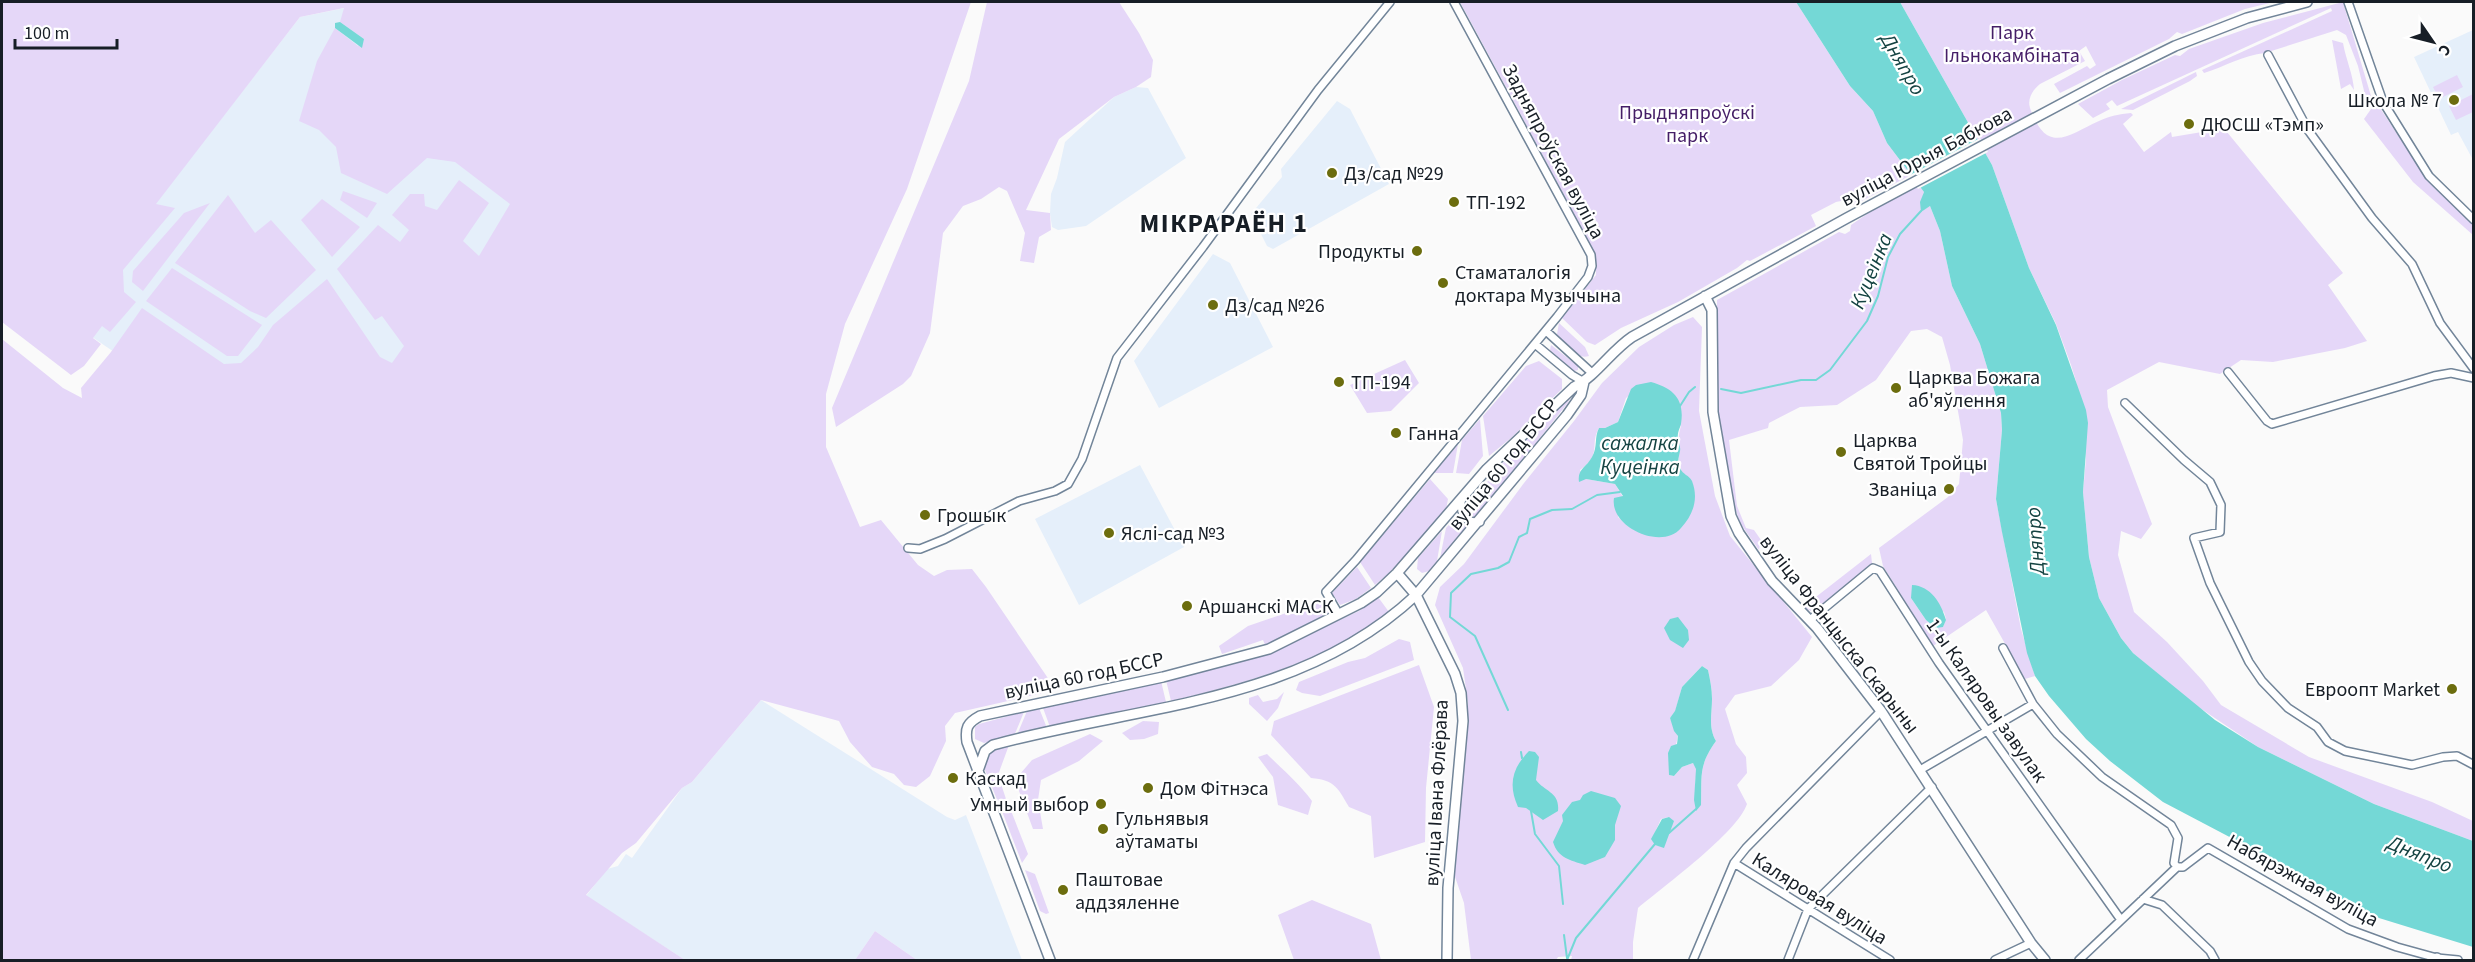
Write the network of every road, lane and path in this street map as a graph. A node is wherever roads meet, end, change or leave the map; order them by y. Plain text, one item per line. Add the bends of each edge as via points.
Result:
1 (1390, 2) edge
2 (1454, 2) edge
3 (2307, 2) edge
4 (2348, 2) edge
5 (2268, 56) dead end
6 (2474, 220) edge
7 (1706, 296) junction
8 (1546, 331) junction
9 (1535, 344) junction
10 (2474, 369) edge
11 (2228, 372) dead end
12 (1592, 373) junction
13 (2474, 378) edge
14 (1584, 382) junction
15 (2125, 402) dead end
16 (1461, 502) junction
17 (1480, 522) junction
18 (908, 548) dead end
19 (1397, 573) junction
20 (1416, 595) junction
21 (1338, 613) junction
22 (1810, 620) junction
23 (2003, 648) dead end
24 (2033, 704) junction
25 (1881, 711) junction
26 (1989, 731) junction
27 (2474, 765) edge
28 (1920, 770) junction
29 (978, 771) junction
30 (1932, 788) junction
31 (1734, 863) junction
32 (2177, 867) junction
33 (2143, 899) junction
34 (1808, 909) junction
35 (2121, 920) junction
36 (2031, 943) junction
37 (2437, 959) edge
38 (1050, 960) edge
39 (1447, 960) edge
40 (1693, 960) edge
41 (1788, 960) edge
42 (1890, 960) edge
43 (1995, 960) edge
44 (2045, 960) edge
45 (2079, 960) edge
46 (2215, 960) edge
47 (2458, 960) edge

1 - 18 street via 1318,90 1117,358 1082,459 1068,484 1019,501 945,539 920,549
2 - 8 street, Задняпроўская вуліца via 1591,255 1588,277
3 - 7 main road, вуліца Юрыя Бабкова via 2247,18 2175,46
4 - 6 street via 2383,102 2429,177
5 - 10 street via 2308,130 2372,218 2412,264 2440,322
7 - 12 main road, вуліца Юрыя Бабкова via 1632,336
7 - 22 main road, вуліца Францыска Скарыны via 1712,310 1713,412 1731,516 1757,561
8 - 9 street, Задняпроўская вуліца
8 - 12 street
9 - 14 street
9 - 21 street, Задняпроўская вуліца via 1326,592
11 - 13 street via 2267,421 2278,424 2434,376 2451,373
12 - 14 main road, вуліца Юрыя Бабкова
14 - 16 main road, вуліца 60 год БССР via 1509,446
14 - 17 main road, вуліца 60 год БССР via 1581,395 1567,415
15 - 27 street via 2210,482 2221,505 2220,532 2194,538 2210,583 2262,681 2288,708 2317,727 2328,742 2345,751 2412,765 2457,756
16 - 17 street via 1465,518
16 - 19 main road, вуліца 60 год БССР
17 - 20 main road, вуліца 60 год БССР
19 - 20 main road, вуліца Івана Флёрава
19 - 21 main road, вуліца 60 год БССР via 1377,592
20 - 29 main road, вуліца 60 год БССР via 1354,644 1304,669 1241,690 993,746 985,750
20 - 39 main road, вуліца Івана Флёрава via 1461,693 1463,721 1448,888
21 - 29 main road, вуліца 60 год БССР via 1269,649 1163,677 980,716 970,721 966,730
22 - 25 main road, вуліца Францыска Скарыны
22 - 26 street, 1-ы Каляровы завулак via 1876,567
23 - 24 street
24 - 26 street
24 - 32 street via 2057,734 2102,777 2170,825 2178,838 2174,863
25 - 28 main road, вуліца Францыска Скарыны
25 - 31 street
26 - 28 street
26 - 35 street, 1-ы Каляровы завулак
28 - 30 main road, вуліца Францыска Скарыны
29 - 38 main road
30 - 34 street
30 - 36 main road, вуліца Францыска Скарыны
31 - 34 street, Каляровая вуліца
31 - 40 street
32 - 33 street, Набярэжная вуліца
32 - 37 street, Набярэжная вуліца via 2183,867 2204,849 2215,850 2348,929
33 - 35 street, Набярэжная вуліца
33 - 46 street via 2163,905
34 - 41 street
34 - 42 street, Каляровая вуліца
35 - 45 street, Набярэжная вуліца
36 - 43 street
36 - 44 main road, вуліца Францыска Скарыны
37 - 47 street, Набярэжная вуліца

